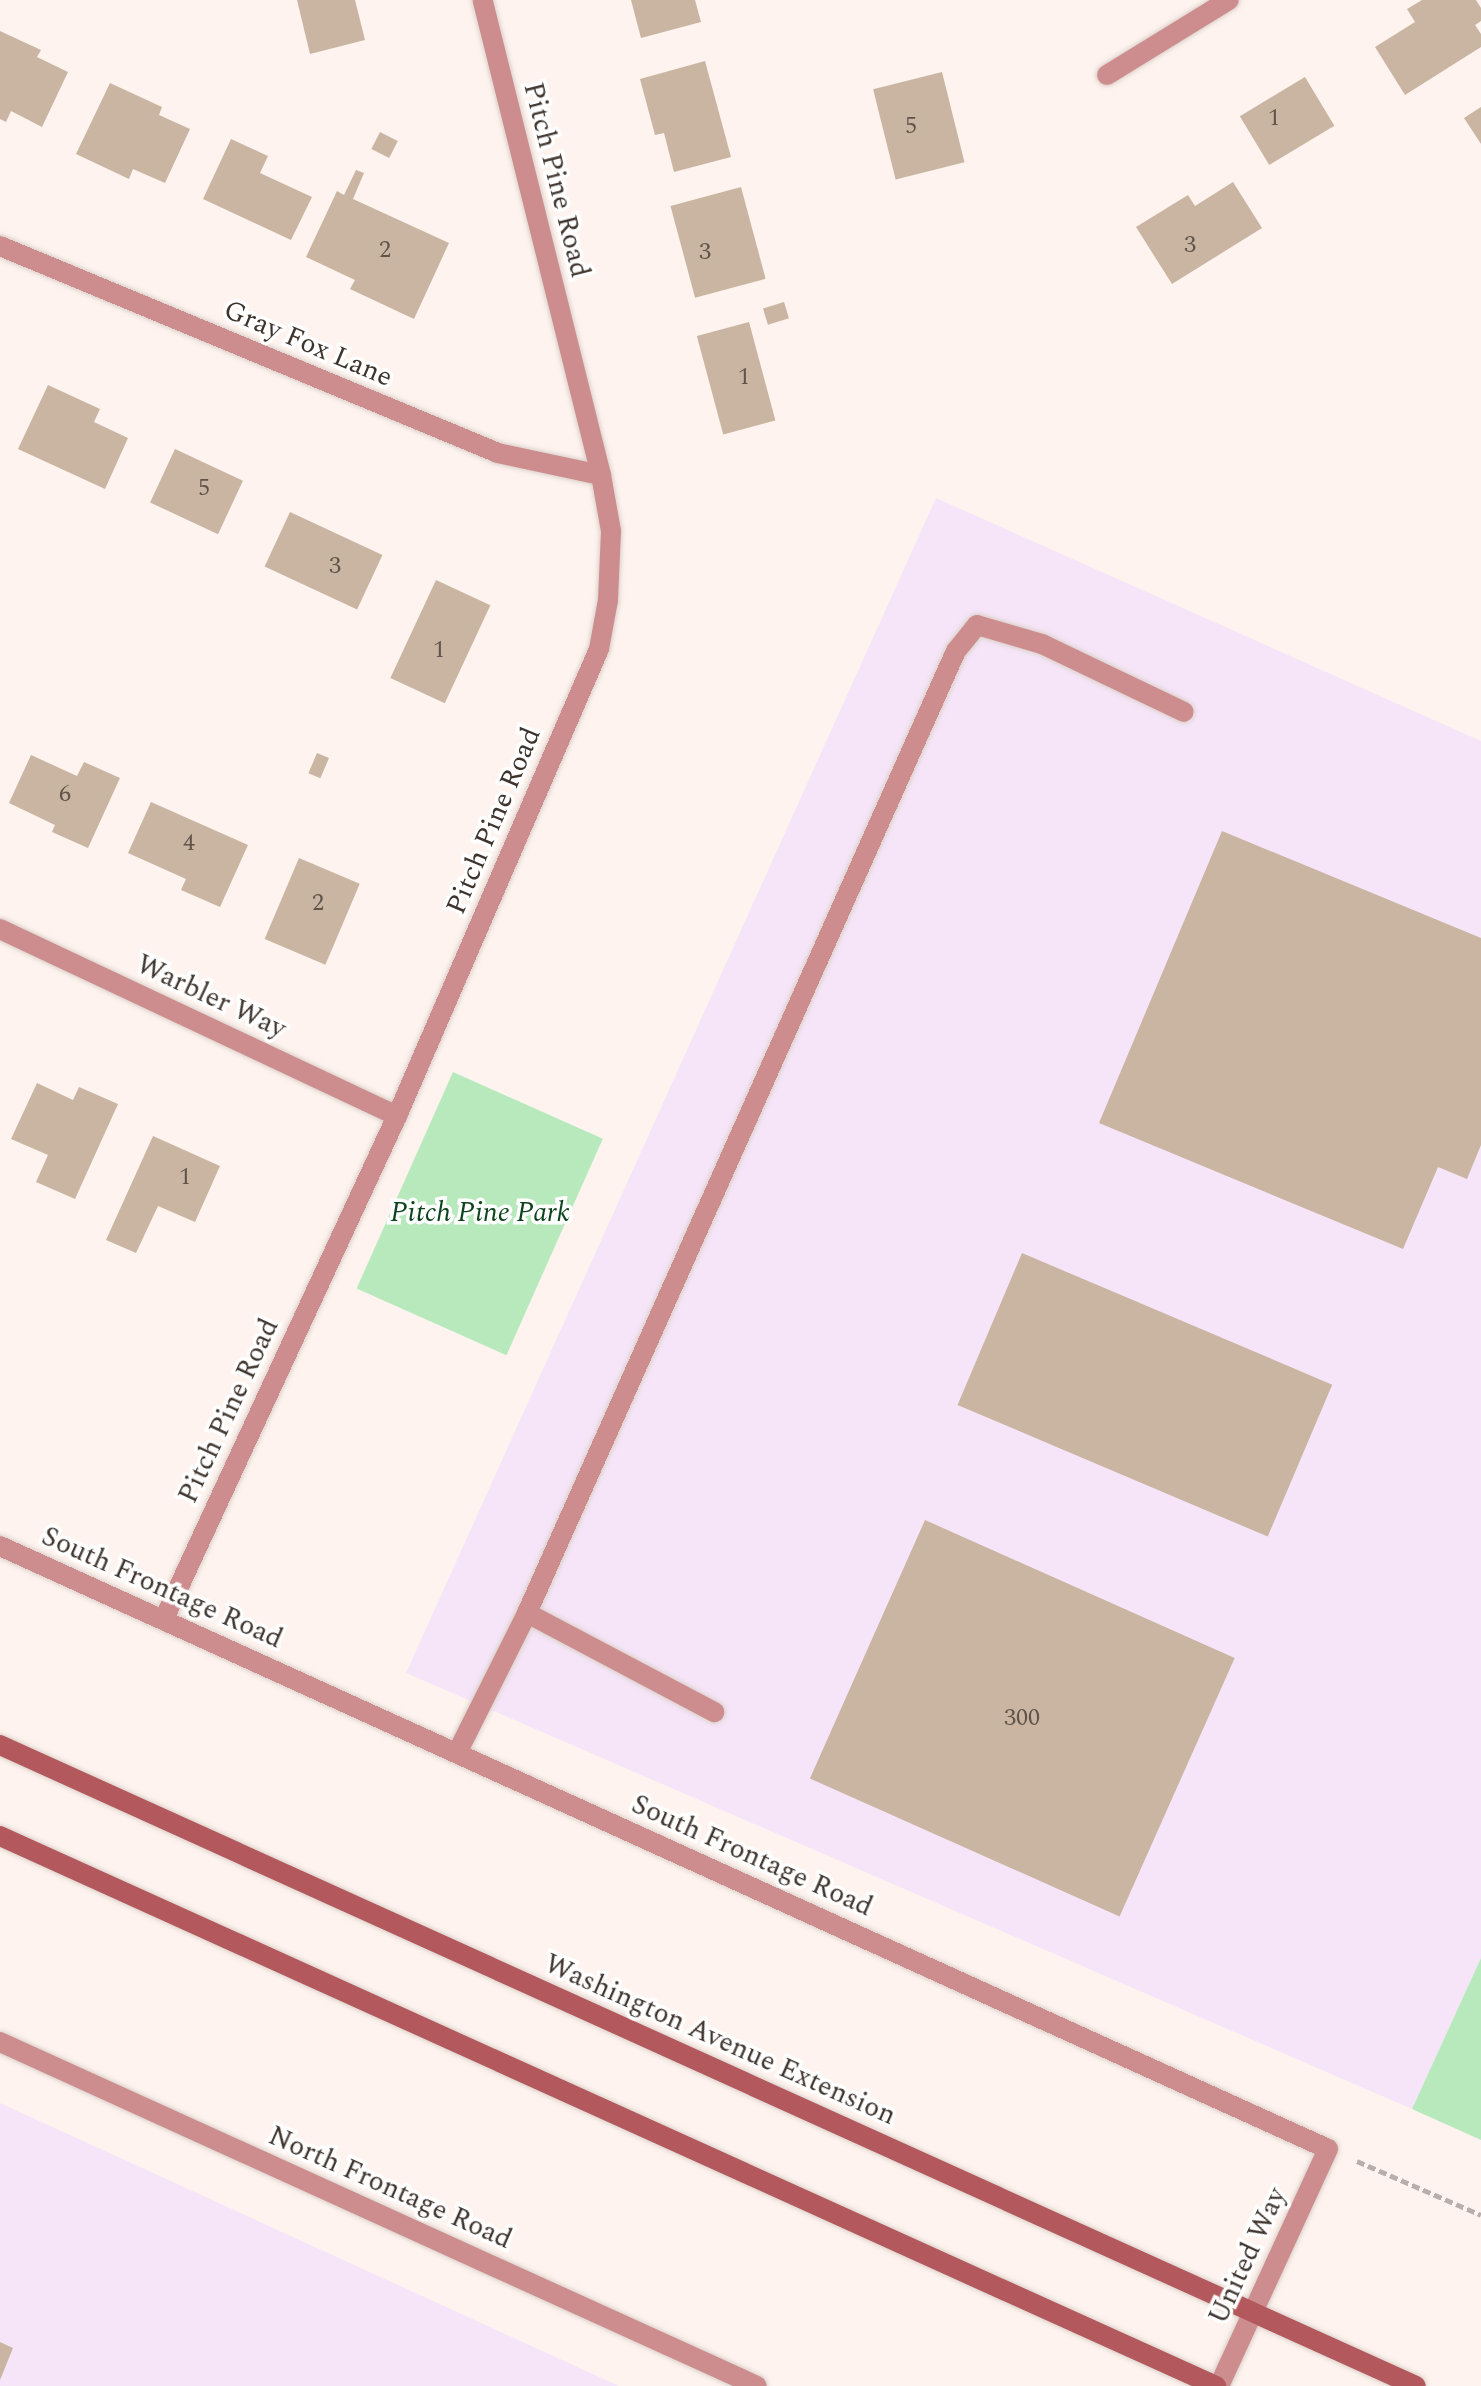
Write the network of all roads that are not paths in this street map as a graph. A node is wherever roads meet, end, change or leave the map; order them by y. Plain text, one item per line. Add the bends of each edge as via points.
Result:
1 (483, 0) edge
2 (1229, 0) edge
3 (1107, 75) dead end
4 (0, 246) edge
5 (601, 475) junction
6 (1184, 712) dead end
7 (0, 929) edge
8 (397, 1116) junction
9 (0, 1546) edge
10 (527, 1613) junction
11 (164, 1619) junction
12 (714, 1712) dead end
13 (0, 1745) edge
14 (457, 1753) junction
15 (0, 1836) edge
16 (0, 2042) edge
17 (1328, 2149) joint
18 (1253, 2312) junction
19 (757, 2386) edge
20 (1218, 2386) edge
21 (1416, 2386) edge

1 - 5 street, Pitch Pine Road
2 - 3 street
4 - 5 street, Gray Fox Lane via 498,453
5 - 8 street, Pitch Pine Road via 611,531 599,649
6 - 10 street via 1042,644 977,625 956,651
7 - 8 street, Warbler Way
8 - 11 street, Pitch Pine Road
9 - 11 street, South Frontage Road
10 - 12 street
10 - 14 street
11 - 14 street, South Frontage Road
13 - 18 main road, Washington Avenue Extension
14 - 17 street, South Frontage Road
15 - 20 main road
16 - 19 street, North Frontage Road
17 - 18 street, United Way
18 - 20 street, United Way
18 - 21 main road, Washington Avenue Extension

